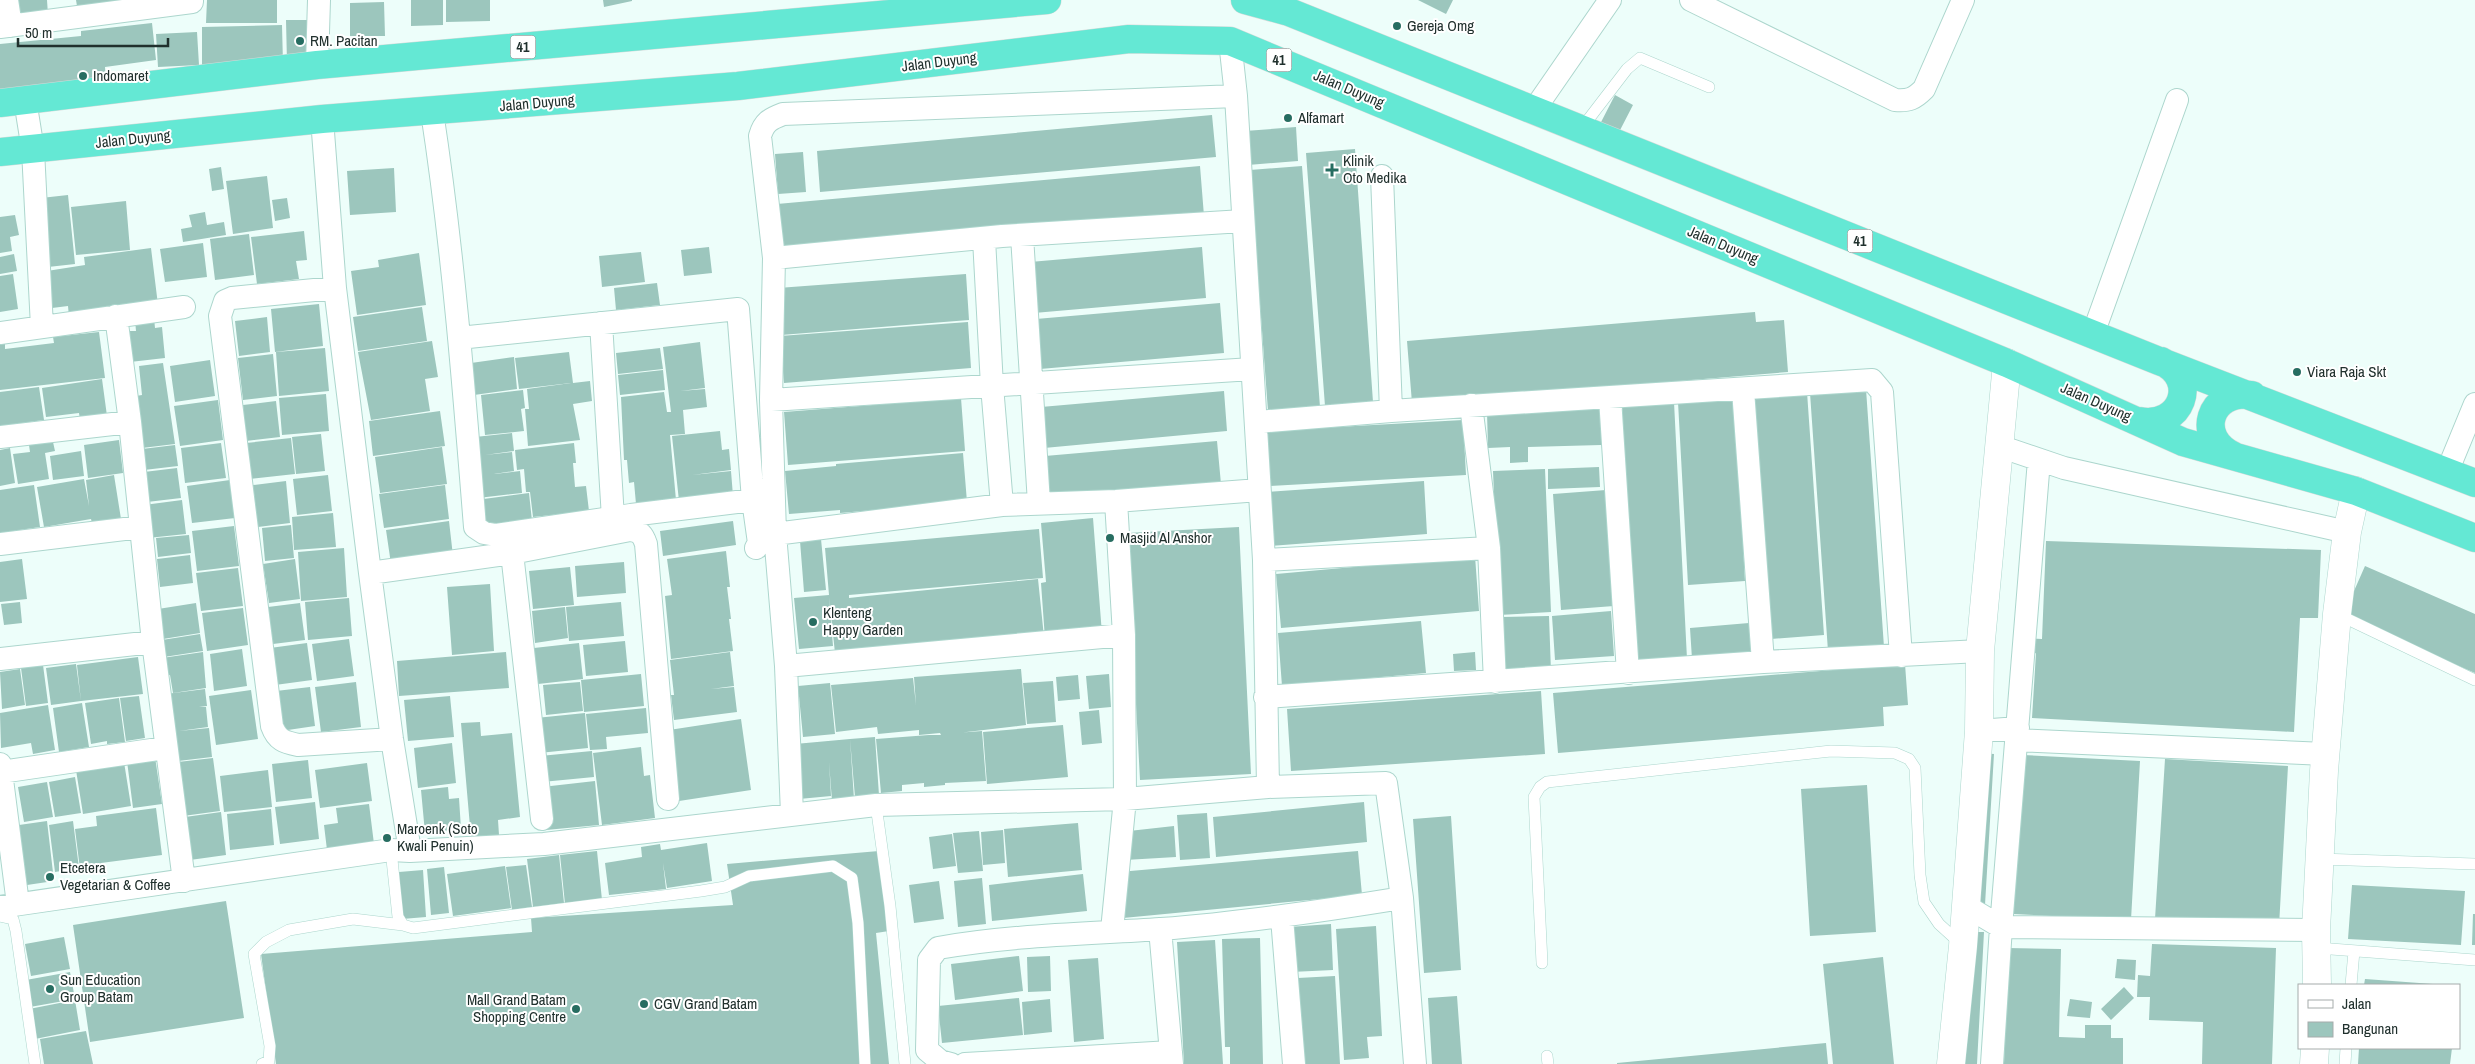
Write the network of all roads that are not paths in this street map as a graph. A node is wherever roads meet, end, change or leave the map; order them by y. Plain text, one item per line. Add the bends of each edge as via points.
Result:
1 (8, 0) edge
2 (192, 0) edge
3 (319, 0) edge
4 (1047, 0) edge
5 (1245, 0) edge
6 (1610, 0) edge
7 (1963, 0) edge
8 (1705, 3) edge
9 (6, 26) edge
10 (1230, 40) junction
11 (317, 65) junction
12 (1709, 87) dead end
13 (1236, 96) junction
14 (2177, 100) dead end
15 (13, 102) edge
16 (1534, 110) junction
17 (432, 112) junction
18 (322, 119) junction
19 (1581, 129) junction
20 (33, 150) junction
21 (0, 152) edge
22 (1382, 176) dead end
23 (1243, 221) junction
24 (1022, 236) junction
25 (984, 239) junction
26 (774, 258) junction
27 (335, 288) junction
28 (184, 306) dead end
29 (116, 316) junction
30 (600, 322) junction
31 (42, 327) junction
32 (0, 333) edge
33 (2093, 334) junction
34 (459, 338) junction
35 (2159, 361) junction
36 (2007, 363) junction
37 (1252, 370) junction
38 (1031, 383) junction
39 (992, 386) junction
40 (1743, 390) junction
41 (2252, 395) junction
42 (1610, 398) junction
43 (771, 400) junction
44 (2475, 404) edge
45 (1471, 406) junction
46 (1391, 411) junction
47 (130, 422) junction
48 (1257, 422) junction
49 (2140, 422) junction
50 (0, 437) edge
51 (1999, 446) junction
52 (2234, 456) junction
53 (2039, 460) junction
54 (2447, 472) junction
55 (2475, 483) edge
56 (1259, 490) junction
57 (2356, 491) junction
58 (753, 500) junction
59 (1116, 501) junction
60 (1039, 503) junction
61 (1002, 505) junction
62 (613, 518) junction
63 (141, 527) junction
64 (2347, 532) junction
65 (775, 534) junction
66 (2475, 538) edge
67 (0, 544) edge
68 (756, 548) dead end
69 (1489, 548) junction
70 (512, 553) junction
71 (1264, 560) junction
72 (370, 573) junction
73 (2337, 614) junction
74 (1124, 635) junction
75 (152, 642) junction
76 (1980, 652) junction
77 (1901, 656) junction
78 (0, 659) edge
79 (1763, 662) junction
80 (786, 666) junction
81 (1628, 673) junction
82 (2475, 680) edge
83 (1495, 682) junction
84 (1265, 697) junction
85 (1979, 730) junction
86 (2018, 734) junction
87 (392, 739) junction
88 (165, 748) junction
89 (2325, 754) junction
90 (0, 768) edge
91 (1268, 787) junction
92 (668, 799) dead end
93 (1125, 799) junction
94 (876, 805) junction
95 (792, 814) junction
96 (542, 818) dead end
97 (401, 851) junction
98 (2319, 859) junction
99 (2475, 864) edge
100 (184, 881) junction
101 (1402, 898) junction
102 (1966, 906) junction
103 (6, 909) edge
104 (1282, 918) junction
105 (403, 925) junction
106 (2001, 927) junction
107 (1160, 929) junction
108 (1112, 930) junction
109 (2317, 939) junction
110 (1963, 946) junction
111 (2354, 950) junction
112 (2475, 960) edge
113 (1542, 963) dead end
114 (2316, 984) edge
115 (2351, 984) edge
116 (2315, 1049) edge
117 (2346, 1049) edge
118 (1171, 1058) edge
119 (35, 1064) edge
120 (262, 1064) edge
121 (865, 1064) edge
122 (905, 1064) edge
123 (951, 1064) edge
124 (965, 1064) edge
125 (1294, 1064) edge
126 (1415, 1064) edge
127 (1951, 1064) edge
128 (1992, 1064) edge
129 (2314, 1064) edge
130 (2345, 1064) edge

1 - 9 street
2 - 9 street
3 - 11 street
4 - 11 highway, 41
5 - 16 highway, 41 via 1289,12
6 - 16 street
7 - 8 street via 1924,89 1908,101 1895,100
10 - 13 street
10 - 17 highway, Jalan Duyung / 41 via 1129,39 738,86
10 - 36 highway, Jalan Duyung / 41
11 - 15 highway, 41
12 - 19 lane via 1640,58 1627,69
13 - 23 street
13 - 26 street via 783,114 764,124 760,136
14 - 33 street
15 - 20 street
16 - 19 highway, 41
17 - 18 highway, Jalan Duyung / 41
17 - 34 street
18 - 20 highway, Jalan Duyung / 41
18 - 27 street
19 - 33 highway, 41
20 - 21 highway, Jalan Duyung / 41
20 - 31 street
22 - 46 street
23 - 24 street
23 - 37 street
24 - 25 street
24 - 38 street
25 - 26 street
25 - 39 street
26 - 43 street
27 - 72 street
27 - 87 street via 232,298 225,302 220,316 275,736 298,745
28 - 29 street
29 - 31 street
29 - 47 street
30 - 34 street
30 - 58 street via 738,309
30 - 62 street
31 - 32 street
33 - 35 highway, 41
34 - 62 street via 475,527 496,535
35 - 41 highway, 41
35 - 49 highway via 2176,372 2183,391 2181,401 2164,420
36 - 49 highway, Jalan Duyung / 41
36 - 51 street
37 - 38 street
37 - 48 street
38 - 39 street
38 - 60 street
39 - 43 street
39 - 61 street
40 - 42 street
40 - 77 street via 1872,380 1882,392
40 - 79 street
41 - 52 highway via 2233,395 2217,406 2212,414 2210,425 2217,445
41 - 54 highway, 41
42 - 45 street
42 - 81 street
43 - 65 street
44 - 54 street
45 - 46 street
45 - 69 street
46 - 48 street
47 - 50 street
47 - 63 street
48 - 56 street
49 - 52 highway, Jalan Duyung / 41 via 2184,442
51 - 53 street
51 - 76 street
52 - 57 highway, Jalan Duyung / 41
53 - 64 street
53 - 86 street
54 - 55 highway, 41
56 - 59 street
56 - 71 street
57 - 64 street
57 - 66 highway, Jalan Duyung / 41
58 - 62 street
58 - 68 street via 759,543
59 - 60 street
59 - 74 street
60 - 61 street
61 - 65 street
63 - 67 street
63 - 75 street
64 - 73 street
65 - 80 street
69 - 71 street
69 - 83 street
70 - 72 street
70 - 92 street via 630,530 643,536
70 - 96 street
71 - 84 street
72 - 87 street
73 - 82 lane
73 - 89 street
74 - 80 street
74 - 93 street
75 - 78 street
75 - 88 street
76 - 77 street
76 - 85 street
77 - 79 street
79 - 81 street
80 - 95 street
81 - 83 street
83 - 84 street
84 - 91 street
85 - 86 street
85 - 102 street
86 - 89 street
86 - 106 street
87 - 97 street
88 - 90 street
88 - 100 street
89 - 98 street
90 - 103 street
91 - 93 street
91 - 101 street via 1386,783
93 - 94 street
93 - 108 street
94 - 95 street
94 - 122 lane via 890,906
95 - 97 street via 544,844
97 - 100 street
97 - 105 lane via 398,917
98 - 99 lane
98 - 109 street
100 - 103 street
101 - 104 street
101 - 126 street
102 - 106 street
102 - 110 street
103 - 119 lane via 16,931
104 - 107 street
104 - 125 street
105 - 120 lane via 353,919 289,930 266,942 254,954 270,1046 269,1061
105 - 121 lane via 425,929 725,888 748,876 833,866 852,878 858,923
106 - 109 street
106 - 128 street
107 - 108 street
107 - 118 street
108 - 123 street via 938,948 929,960 927,1050 940,1061
109 - 111 lane
109 - 114 street
110 - 113 lane via 1939,924 1924,902 1915,768 1909,759 1895,754 1831,751 1546,782 1534,797
110 - 127 street
111 - 112 lane
111 - 115 lane
116 - 129 street
117 - 130 lane
118 - 124 street

